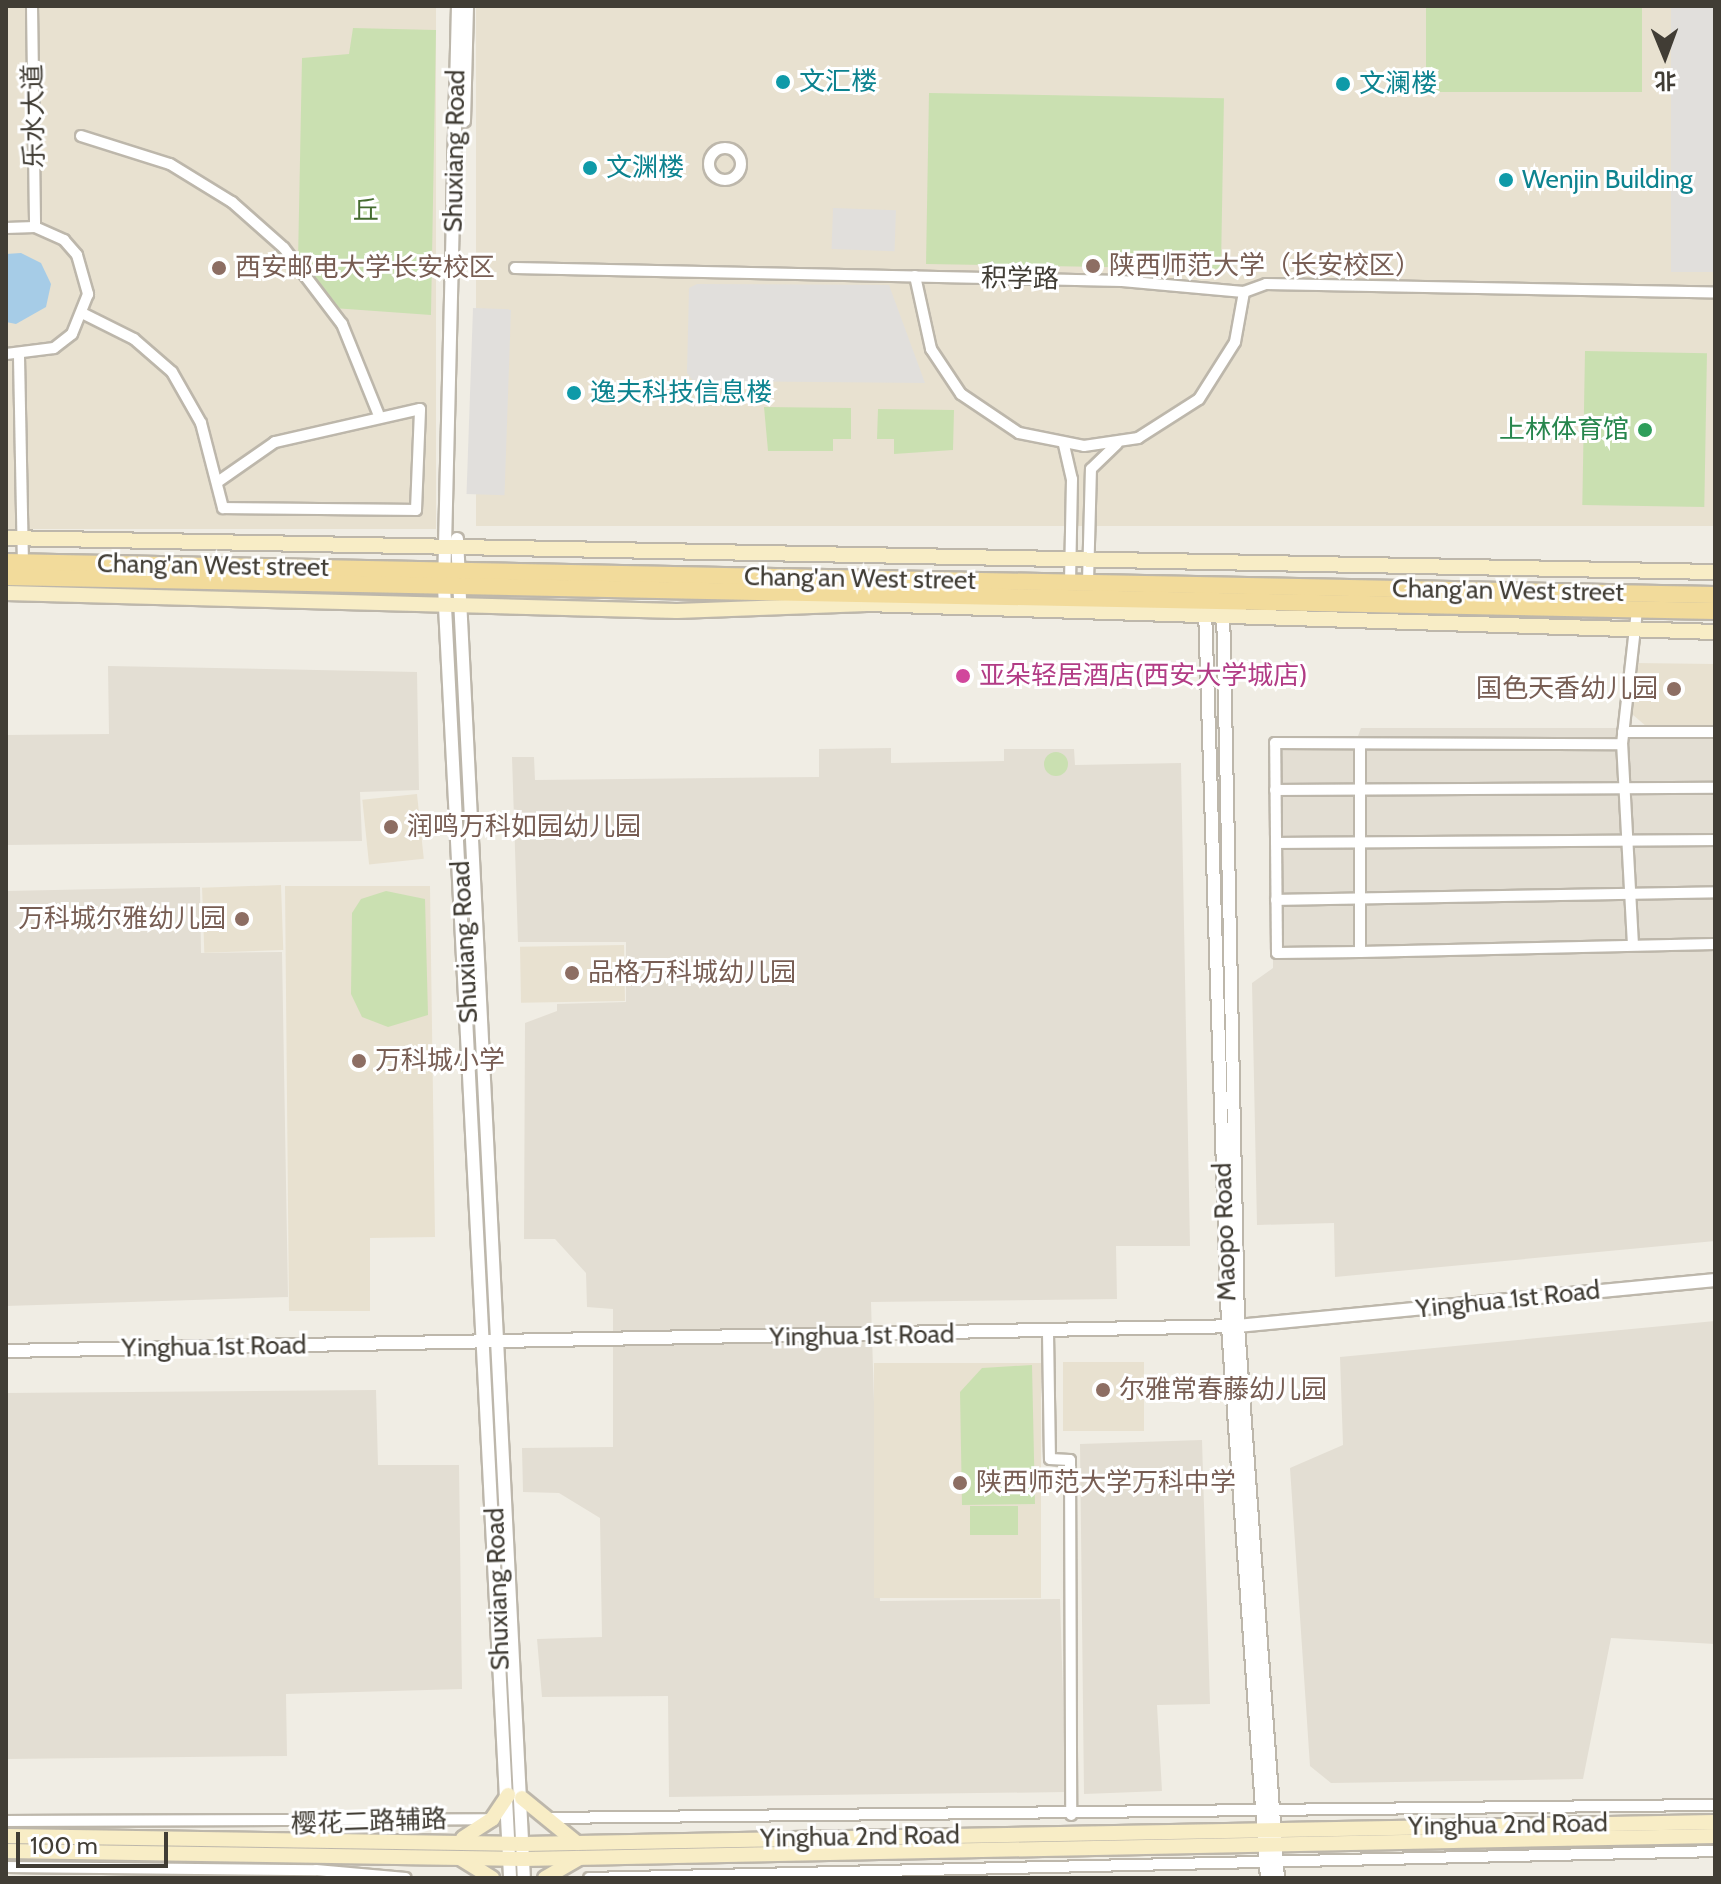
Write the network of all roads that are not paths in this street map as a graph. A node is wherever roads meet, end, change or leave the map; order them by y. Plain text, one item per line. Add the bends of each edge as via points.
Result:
1 (32, 6) edge
2 (458, 6) edge
3 (467, 6) edge
4 (81, 136) dead end
5 (35, 227) junction
6 (6, 228) edge
7 (515, 268) dead end
8 (915, 276) junction
9 (1244, 292) junction
10 (1715, 293) edge
11 (84, 314) junction
12 (6, 354) edge
13 (19, 357) junction
14 (378, 413) junction
15 (1138, 438) junction
16 (1064, 445) junction
17 (219, 481) junction
18 (6, 538) edge
19 (22, 538) junction
20 (454, 544) junction
21 (1070, 561) junction
22 (1088, 562) junction
23 (14, 570) edge
24 (1715, 572) edge
25 (1070, 582) junction
26 (1088, 582) junction
27 (460, 583) junction
28 (6, 593) edge
29 (1204, 593) junction
30 (444, 594) junction
31 (1715, 595) edge
32 (1223, 602) junction
33 (1715, 611) edge
34 (1636, 617) junction
35 (1205, 619) junction
36 (1715, 632) edge
37 (1206, 657) junction
38 (1225, 657) junction
39 (1623, 732) junction
40 (1715, 732) edge
41 (1622, 744) junction
42 (1360, 745) junction
43 (1715, 788) edge
44 (1275, 790) junction
45 (1361, 790) junction
46 (1622, 791) junction
47 (1715, 840) edge
48 (1632, 842) junction
49 (1276, 843) junction
50 (1360, 843) junction
51 (1633, 892) junction
52 (1715, 892) edge
53 (1360, 899) junction
54 (1276, 900) junction
55 (1715, 944) edge
56 (1633, 945) junction
57 (1360, 952) junction
58 (1715, 1280) edge
59 (1233, 1326) junction
60 (1048, 1333) junction
61 (491, 1342) junction
62 (6, 1351) edge
63 (515, 1797) junction
64 (1715, 1805) edge
65 (1267, 1808) junction
66 (1071, 1815) junction
67 (541, 1818) junction
68 (492, 1819) junction
69 (6, 1821) edge
70 (1715, 1822) edge
71 (1268, 1828) junction
72 (6, 1836) edge
73 (1715, 1836) edge
74 (461, 1839) junction
75 (1270, 1843) junction
76 (517, 1850) junction
77 (579, 1850) junction
78 (6, 1851) edge
79 (1715, 1851) edge
80 (457, 1856) junction
81 (6, 1867) edge
82 (1272, 1872) edge
83 (406, 1878) edge
84 (492, 1878) edge
85 (510, 1878) edge
86 (524, 1878) edge
87 (545, 1878) edge
88 (589, 1878) edge

1 - 5 street, 乐水大道
2 - 20 street, Shuxiang Road
3 - 20 street, Shuxiang Road
4 - 14 street via 170,164 232,202 284,248 342,324
5 - 6 street
5 - 11 street via 77,255 87,284
7 - 8 street, 积学路
8 - 9 street, 积学路 via 1122,281
8 - 16 street via 931,349 961,394 1019,433
9 - 10 street, 积学路 via 1266,284
9 - 15 street via 1235,342 1212,384 1178,416
11 - 13 street via 54,348
11 - 17 street via 134,339 172,372 201,423
12 - 13 street
13 - 19 street
14 - 17 street via 275,442
14 - 17 street via 420,409 416,510 223,508
15 - 16 street
15 - 22 street via 1110,446 1091,469
16 - 21 street via 1072,479
18 - 19 main road
19 - 20 main road
19 - 23 street
20 - 21 main road
20 - 27 street, Shuxiang Road
21 - 22 main road
21 - 25 street
22 - 24 main road
22 - 26 street
23 - 27 main road, Chang'an West street
23 - 30 main road, Chang'an West street
25 - 26 main road, Chang'an West street
25 - 27 main road, Chang'an West street
26 - 29 main road, Chang'an West street
27 - 29 main road, Chang'an West street
27 - 30 main road, Chang'an West street
27 - 35 main road via 677,611 988,607
27 - 61 street, Shuxiang Road
28 - 30 main road
29 - 32 main road, Chang'an West street
29 - 35 street, Maopo Road
30 - 61 street, Shuxiang Road
31 - 32 main road, Chang'an West street
32 - 34 main road, Chang'an West street
32 - 35 main road
32 - 38 street, Maopo Road
33 - 34 main road, Chang'an West street
34 - 36 main road
34 - 39 street
35 - 37 street, Maopo Road
37 - 38 street
37 - 59 street, Maopo Road
38 - 59 street, Maopo Road
39 - 40 street
39 - 41 street
41 - 42 street
41 - 46 street
42 - 44 street via 1275,743
42 - 45 street
43 - 46 street
44 - 45 street
44 - 49 street
45 - 46 street
45 - 50 street
46 - 48 street
47 - 48 street
48 - 50 street
48 - 51 street
49 - 50 street
49 - 54 street
50 - 53 street
51 - 52 street
51 - 53 street
51 - 56 street
53 - 54 street
53 - 57 street
54 - 57 street via 1277,953
55 - 56 street
56 - 57 street
58 - 59 street, Yinghua 1st Road
59 - 60 street, Yinghua 1st Road
59 - 65 street, Maopo Road
60 - 61 street, Yinghua 1st Road
60 - 66 street via 1050,1459 1070,1460
61 - 62 street, Yinghua 1st Road
61 - 63 street, Shuxiang Road
63 - 67 main road
63 - 68 main road
63 - 76 street, Shuxiang Road
64 - 65 street, Yinghua 2nd Road
65 - 66 street, Yinghua 2nd Road
65 - 71 street, Maopo Road
66 - 67 street, Yinghua 2nd Road
67 - 77 main road
68 - 69 street, 樱花二路辅路
68 - 74 main road
70 - 71 main road, Yinghua 2nd Road
71 - 75 street, Maopo Road
71 - 77 main road, Yinghua 2nd Road
72 - 74 main road, Yinghua 2nd Road
73 - 75 main road, Yinghua 2nd Road
74 - 76 main road, Yinghua 2nd Road
75 - 77 main road, Yinghua 2nd Road
75 - 82 street, Maopo Road
76 - 77 main road, Yinghua 2nd Road
76 - 80 main road, Yinghua 2nd Road
76 - 85 street, Shuxiang Road
76 - 86 street, Shuxiang Road
77 - 87 main road
78 - 80 main road, Yinghua 2nd Road
79 - 82 street, Yinghua 2nd Road
80 - 84 main road
81 - 83 street, 樱花二路辅路 via 316,1870
82 - 88 street, Yinghua 2nd Road via 1068,1863

